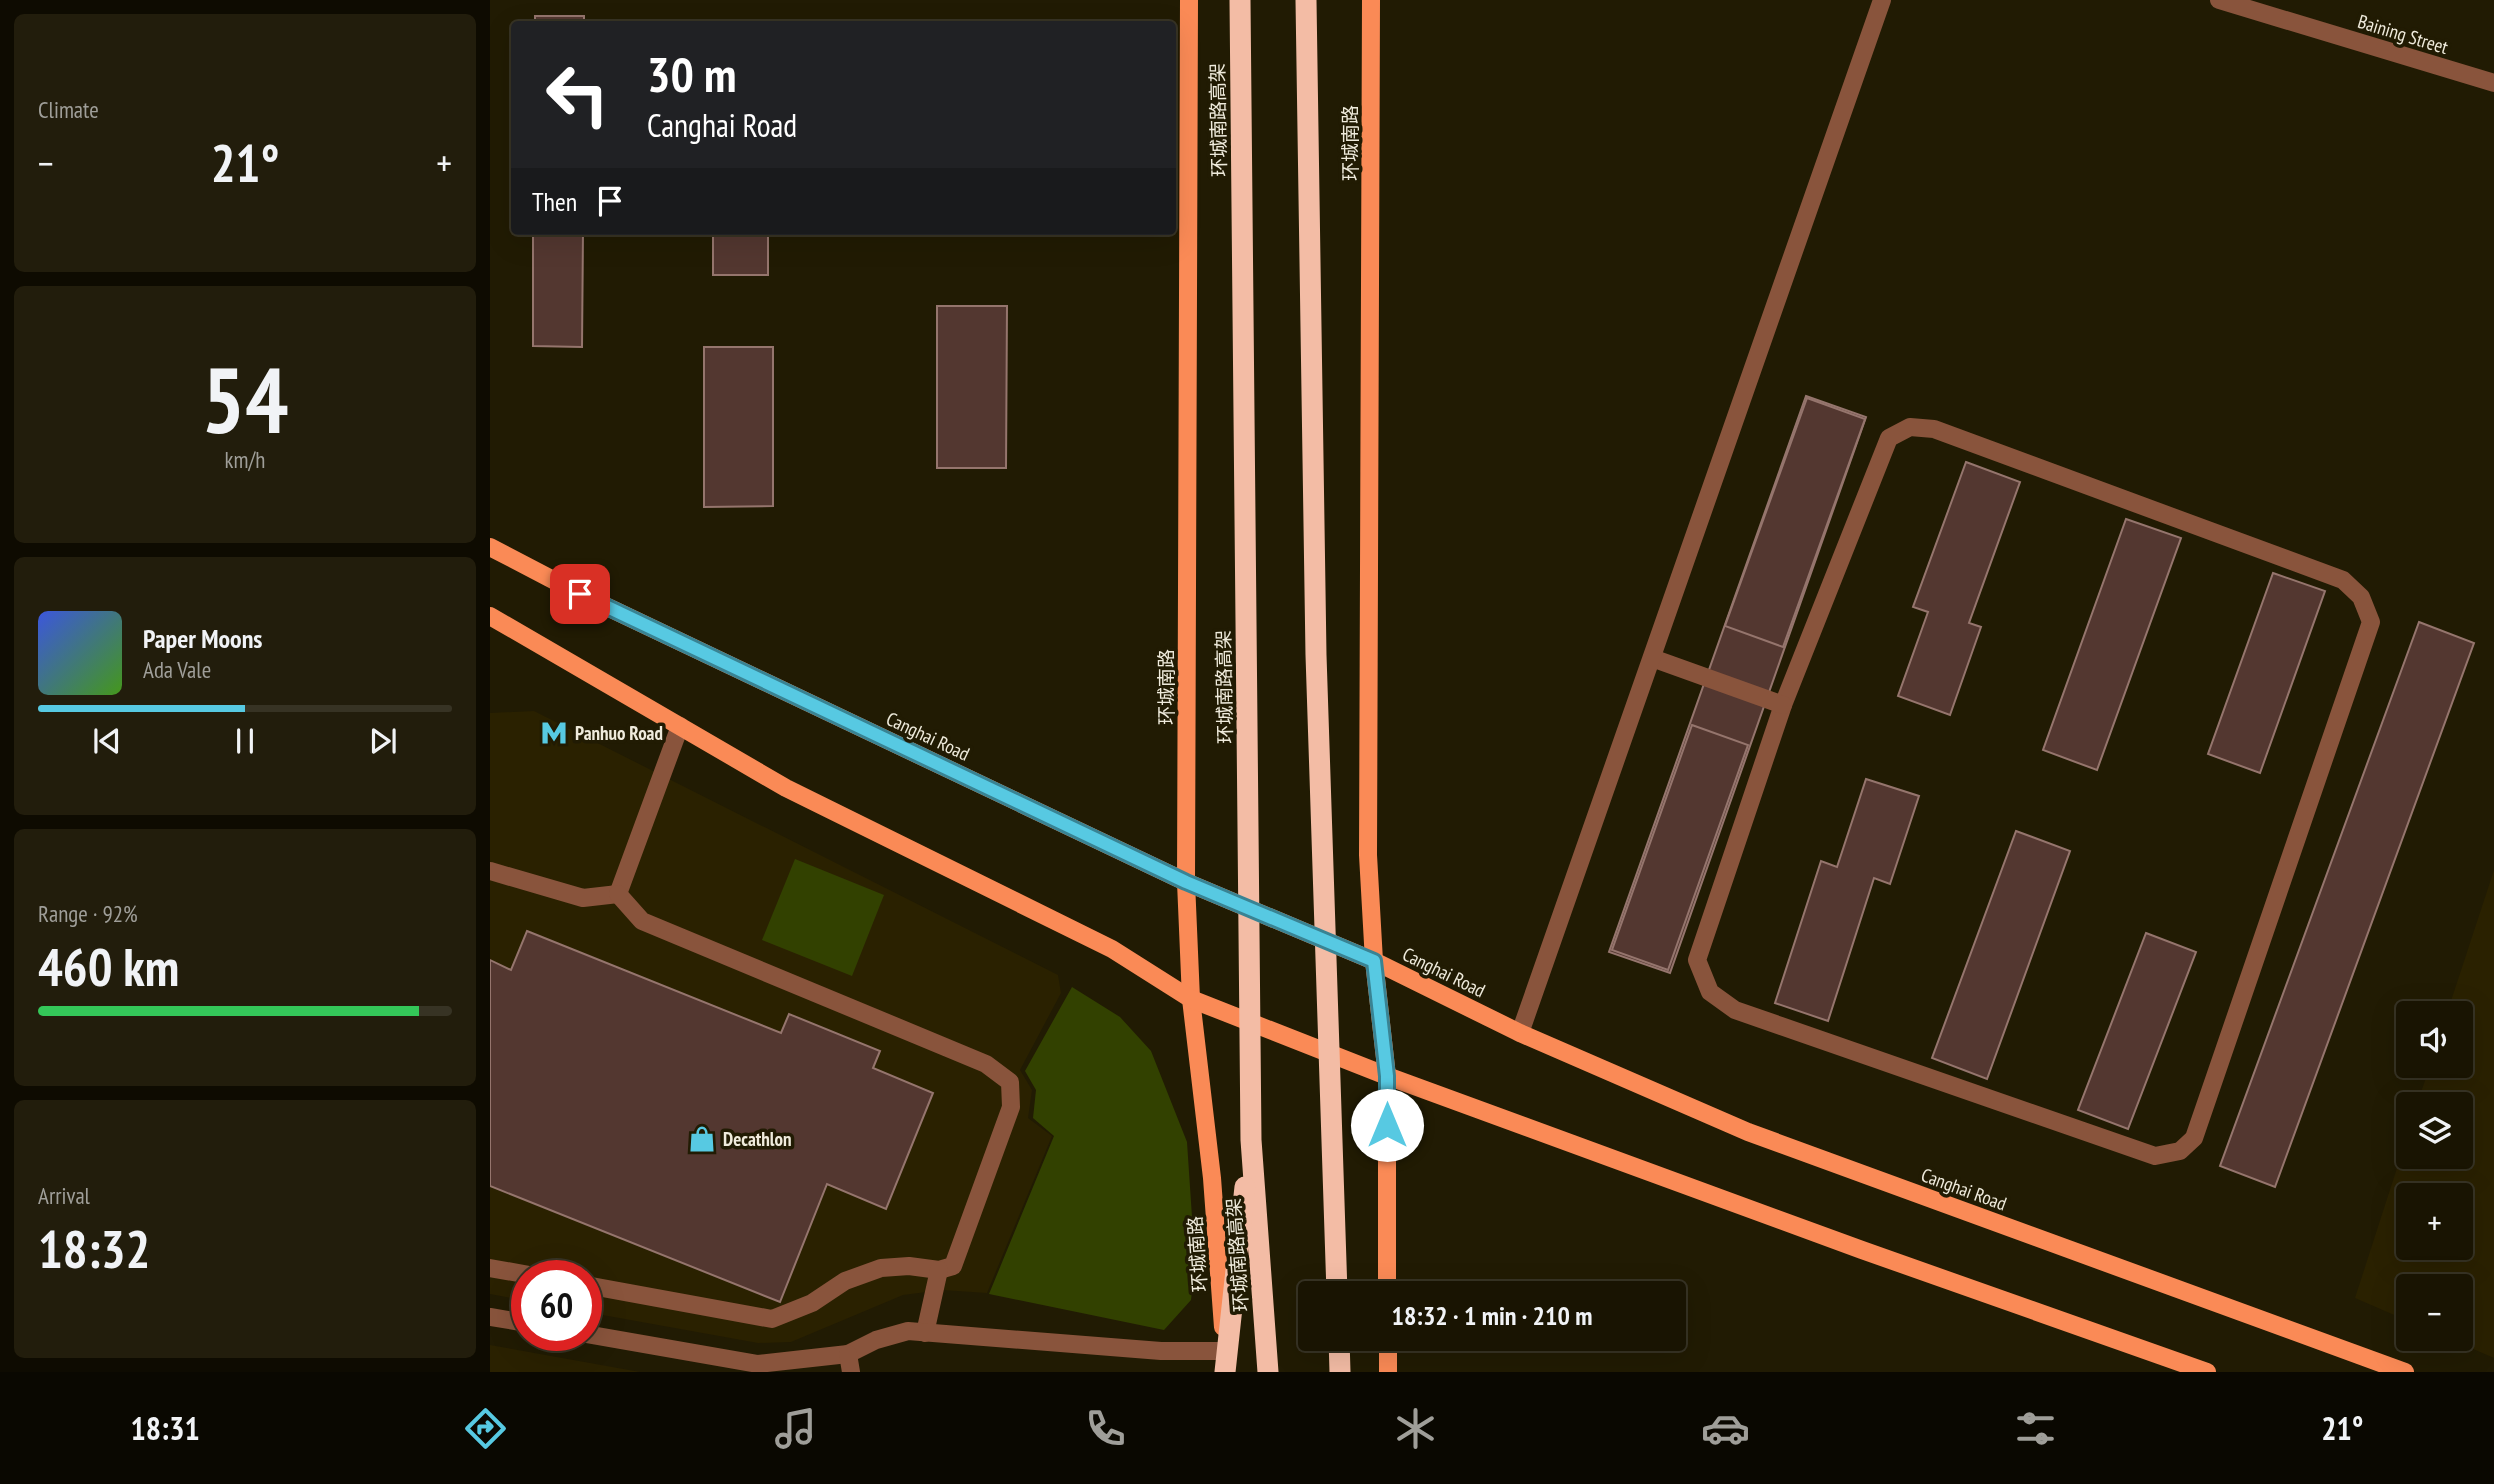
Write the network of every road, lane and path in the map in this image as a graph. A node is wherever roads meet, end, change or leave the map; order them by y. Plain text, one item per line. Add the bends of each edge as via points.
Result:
1 (1189, 0) edge
2 (1240, 0) edge
3 (1307, 0) edge
4 (1371, 0) edge
5 (1882, 0) edge
6 (2219, 0) edge
7 (2494, 83) edge
8 (490, 547) edge
9 (490, 616) edge
10 (1652, 658) junction
11 (1783, 705) junction
12 (680, 726) junction
13 (490, 871) edge
14 (1186, 882) junction
15 (618, 894) junction
16 (1374, 961) junction
17 (1191, 999) junction
18 (1520, 1033) junction
19 (1387, 1076) junction
20 (1251, 1140) junction
21 (490, 1268) edge
22 (939, 1269) junction
23 (511, 1272) edge
24 (1337, 1281) edge
25 (1387, 1281) edge
26 (602, 1288) edge
27 (490, 1317) edge
28 (511, 1320) edge
29 (925, 1333) junction
30 (602, 1337) edge
31 (1339, 1351) edge
32 (1388, 1351) edge
33 (848, 1354) junction
34 (1226, 1365) edge
35 (851, 1372) edge
36 (1268, 1372) edge
37 (1340, 1372) edge
38 (1388, 1372) edge
39 (2207, 1372) edge
40 (2405, 1372) edge

1 - 14 main road, 环城南路
2 - 20 highway, 环城南路高架, bridge
3 - 24 highway, bridge via 1316,655
4 - 16 main road, 环城南路 via 1368,855
5 - 10 street
6 - 7 street, Baining Street
8 - 14 main road, Canghai Road
9 - 12 main road
10 - 11 street
10 - 18 street
11 - 11 street via 1697,960 1710,992 1735,1010 2155,1156 2180,1151 2194,1138 2371,622 2361,597 2343,580 1934,429 1910,427 1889,438
12 - 15 street
12 - 17 main road via 786,788 1112,949
13 - 15 street via 583,898
14 - 16 main road, Canghai Road
14 - 17 main road, 环城南路
15 - 22 street via 642,921 986,1064 1010,1082 1011,1107 953,1266
16 - 18 main road, Canghai Road
16 - 19 main road, 环城南路
17 - 19 main road
17 - 34 main road, 环城南路 via 1213,1178
18 - 40 main road, Canghai Road via 1748,1132
19 - 25 main road, 环城南路
19 - 39 main road
20 - 34 highway, bridge
20 - 36 highway, 环城南路高架, bridge
21 - 23 street
22 - 26 street via 881,1268 772,1319
22 - 29 street
27 - 28 street
29 - 33 street via 908,1331
29 - 34 street via 1161,1351
30 - 33 street via 758,1364
31 - 37 highway
32 - 38 main road
33 - 35 street

